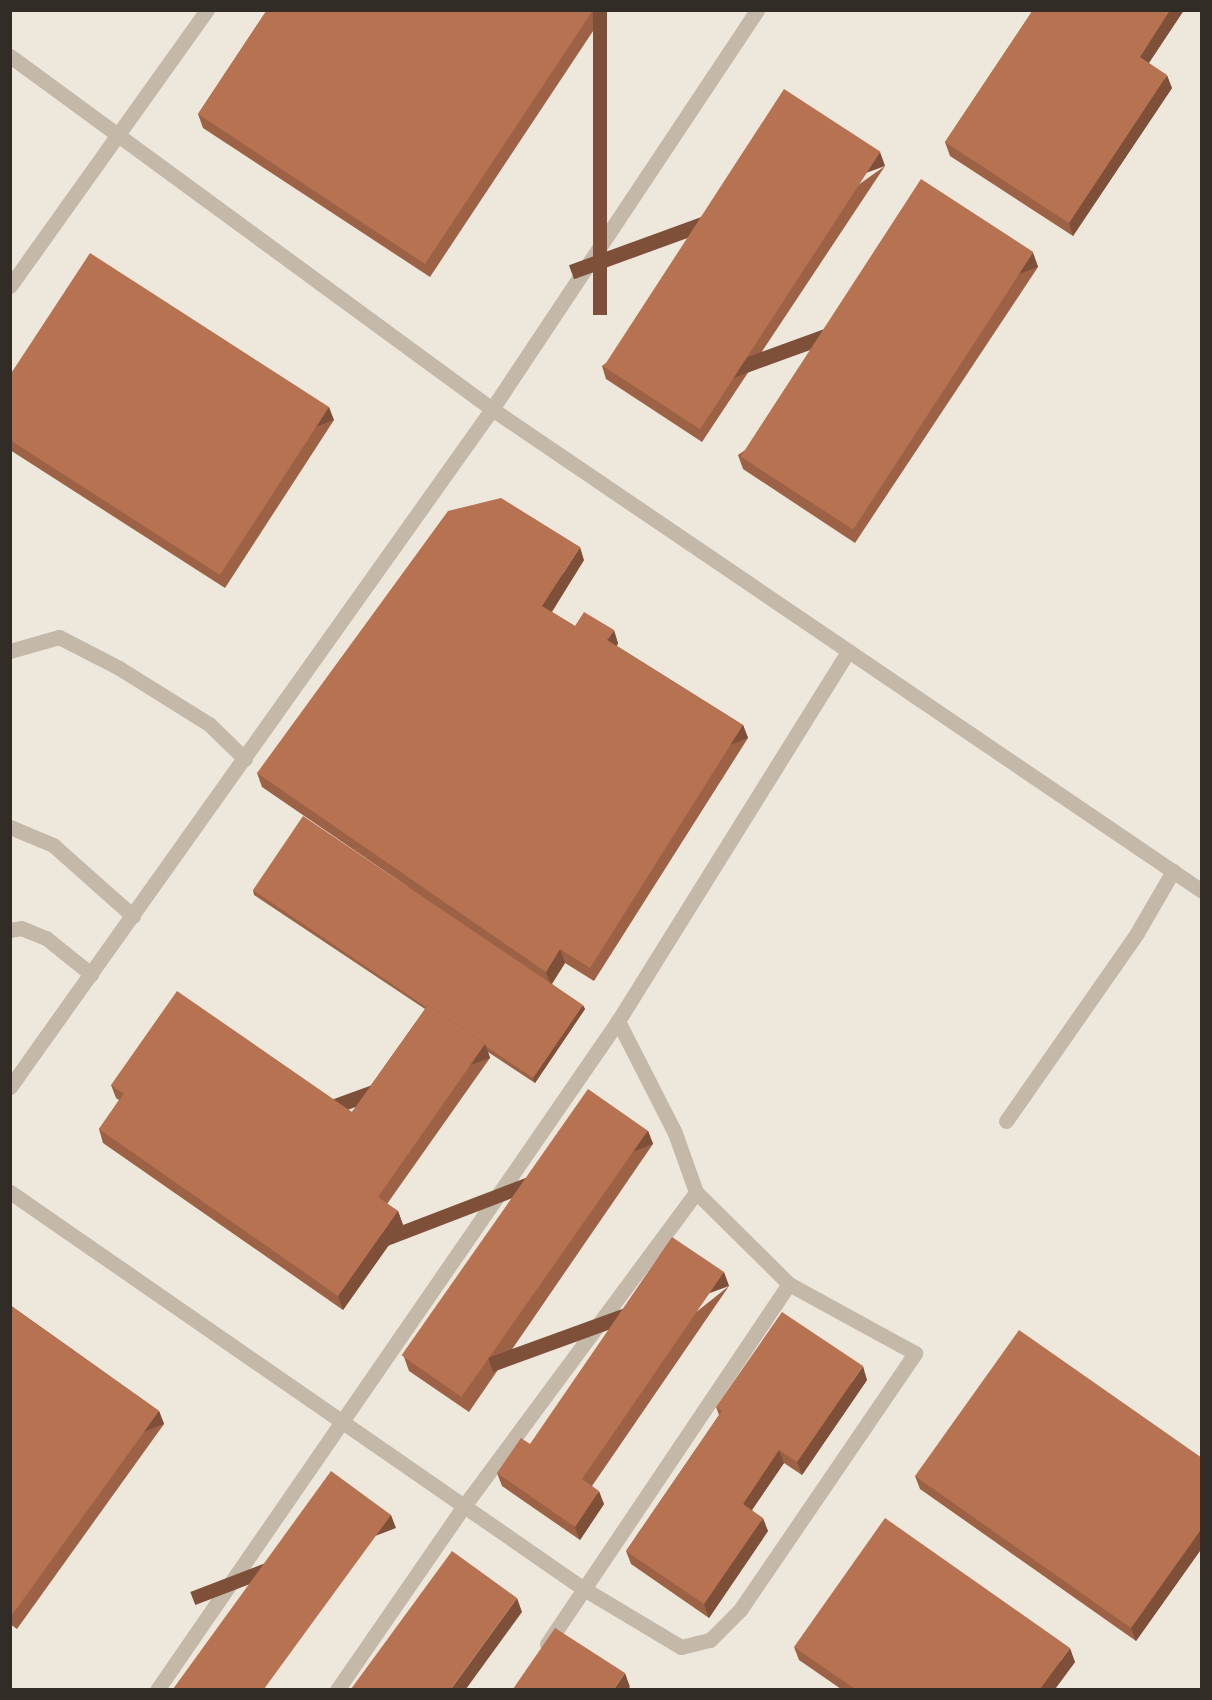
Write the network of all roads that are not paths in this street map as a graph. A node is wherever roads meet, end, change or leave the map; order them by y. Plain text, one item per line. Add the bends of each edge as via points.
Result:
1 (207, 10) edge
2 (757, 10) edge
3 (10, 56) edge
4 (119, 135) junction
5 (10, 286) edge
6 (492, 408) junction
7 (10, 651) edge
8 (848, 651) junction
9 (245, 759) junction
10 (10, 827) edge
11 (1173, 871) junction
12 (1202, 891) edge
13 (133, 916) junction
14 (10, 930) edge
15 (91, 974) junction
16 (618, 1022) junction
17 (10, 1087) edge
18 (1006, 1121) dead end
19 (10, 1192) edge
20 (696, 1192) junction
21 (789, 1284) junction
22 (340, 1423) junction
23 (464, 1506) junction
24 (584, 1589) junction
25 (535, 1662) edge
26 (157, 1689) edge
27 (337, 1689) edge

1 - 4 street
2 - 6 street
3 - 4 street
4 - 5 street
4 - 6 street
6 - 8 street
6 - 9 street
7 - 9 street via 59,637 119,668 209,724
8 - 11 street
8 - 16 street
9 - 13 street
10 - 13 street via 53,845
11 - 12 street
11 - 18 street via 1137,933
13 - 15 street
14 - 15 street via 21,928 46,938
15 - 17 street
16 - 20 street via 675,1133
16 - 22 street
19 - 22 street
20 - 21 street
20 - 23 street
21 - 24 street
21 - 24 street via 915,1353 740,1610 710,1641 681,1647
22 - 23 street
22 - 26 street
23 - 24 street
23 - 27 street
24 - 25 street

